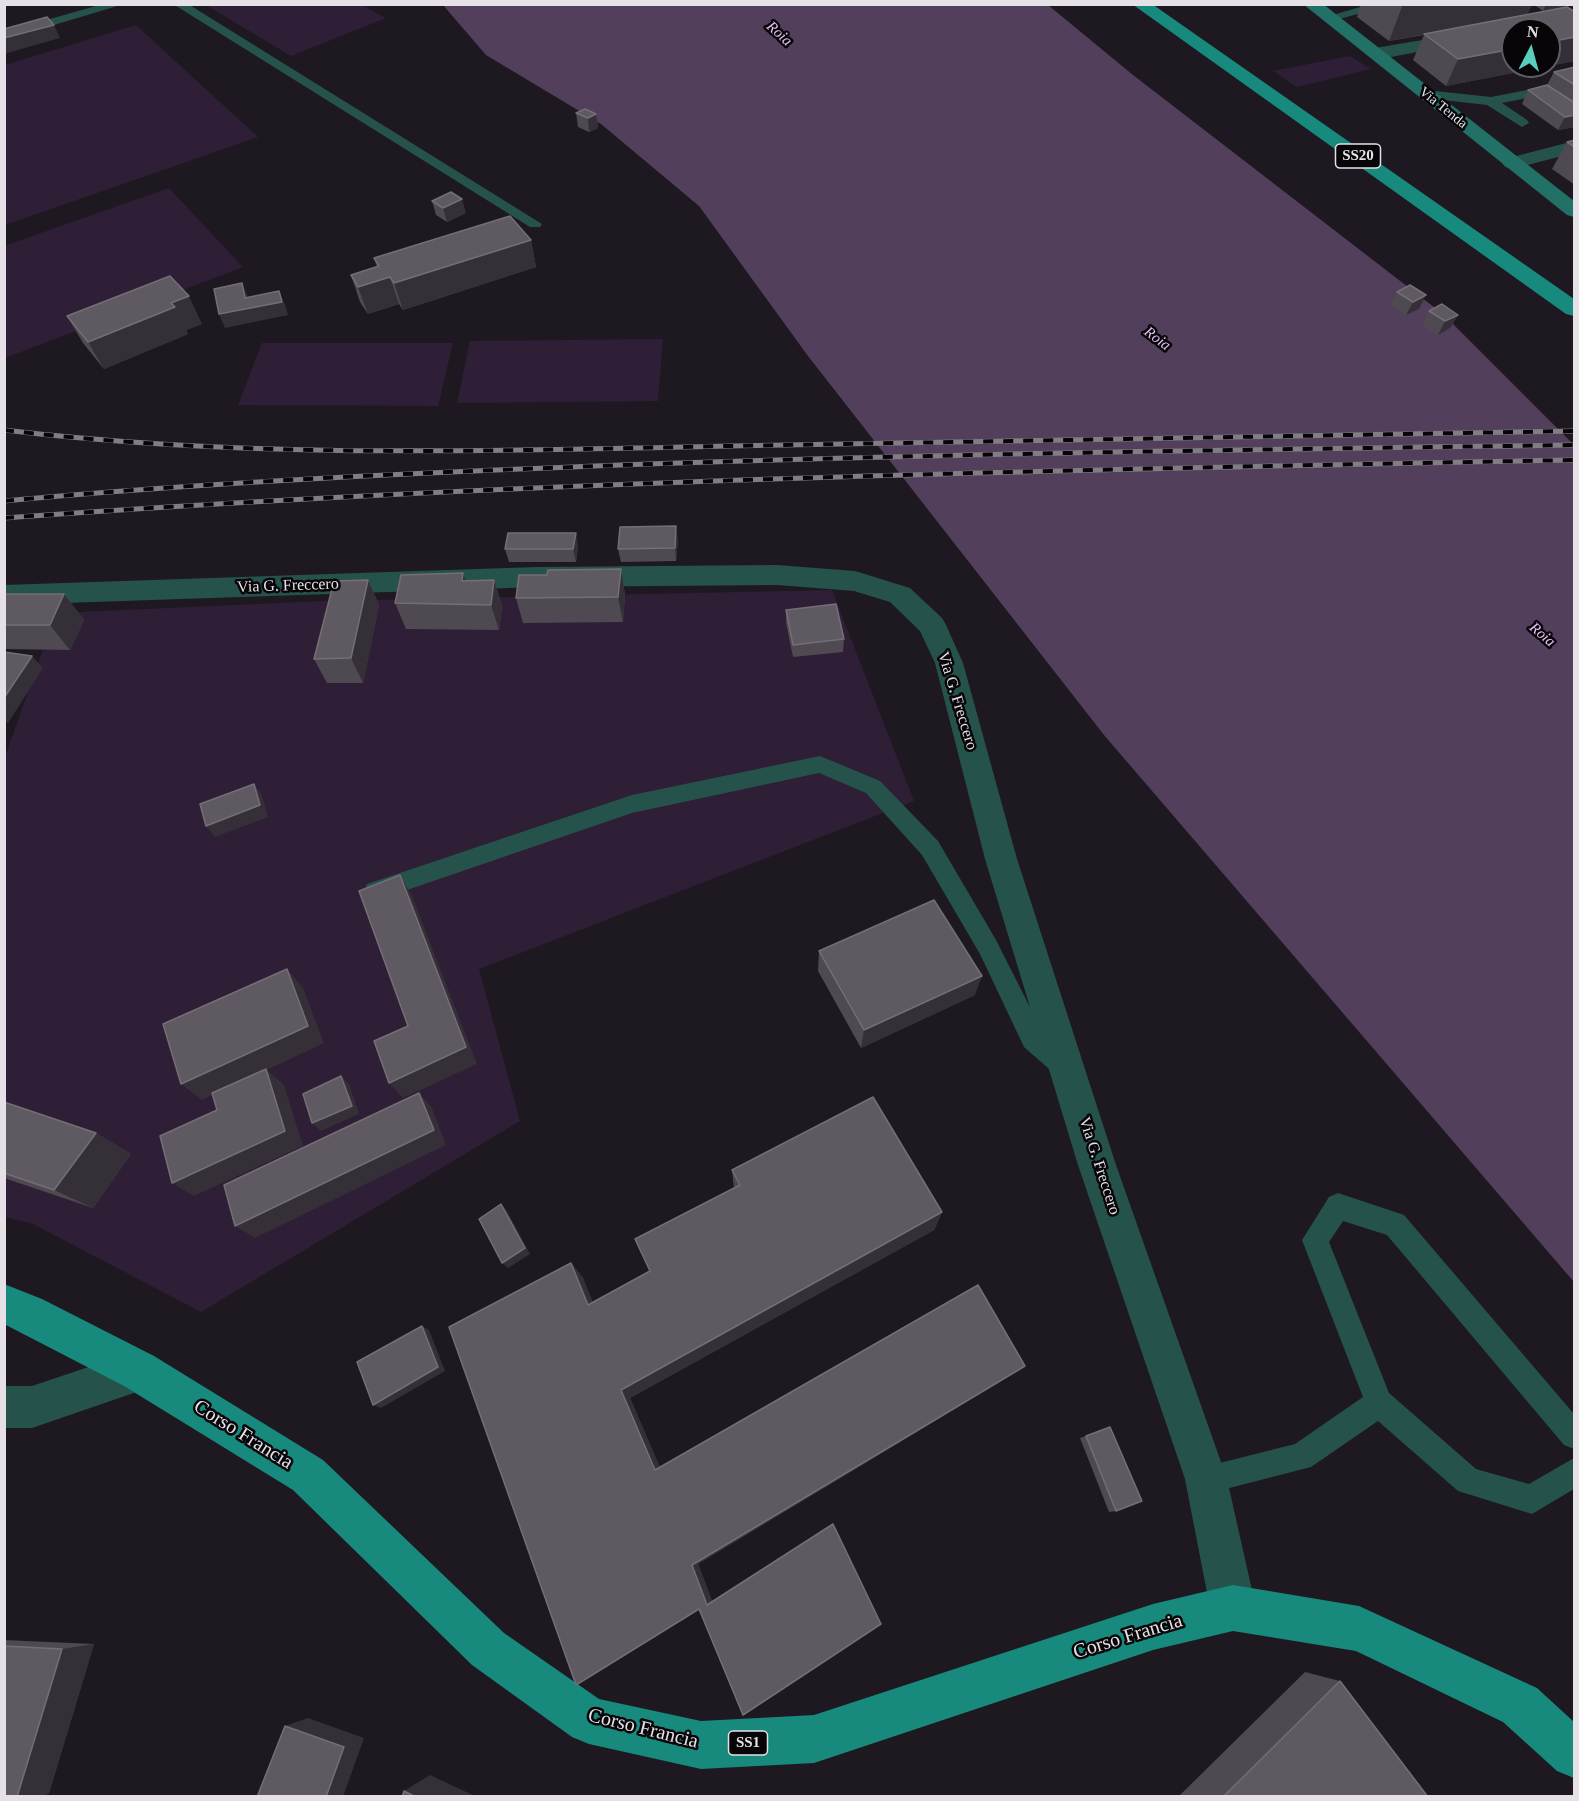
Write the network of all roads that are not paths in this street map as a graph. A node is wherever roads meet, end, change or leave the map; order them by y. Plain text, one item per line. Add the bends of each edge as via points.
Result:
1 (118, 4) edge
2 (179, 4) edge
3 (1140, 4) edge
4 (1311, 4) edge
5 (1387, 4) edge
6 (1329, 18) junction
7 (1484, 34) edge
8 (4, 36) edge
9 (1375, 54) junction
10 (1548, 90) edge
11 (1426, 94) junction
12 (1491, 101) junction
13 (1522, 123) dead end
14 (1575, 147) edge
15 (1512, 163) junction
16 (1575, 211) edge
17 (535, 224) dead end
18 (1575, 309) edge
19 (4, 595) edge
20 (366, 894) edge
21 (1070, 1072) junction
22 (4, 1304) edge
23 (139, 1371) junction
24 (1378, 1403) junction
25 (4, 1407) edge
26 (1575, 1435) edge
27 (1575, 1472) edge
28 (1206, 1479) junction
29 (1233, 1608) junction
30 (1575, 1754) edge

1 - 8 lane
2 - 17 lane
3 - 18 main road, SS20
4 - 6 main road, Via Tenda
5 - 6 lane
6 - 9 main road, Via Tenda
7 - 9 street
9 - 11 main road, Via Tenda
10 - 12 lane
11 - 12 lane
11 - 15 main road, Via Tenda
12 - 13 lane
14 - 15 street
15 - 16 main road, Via Tenda
19 - 21 street, Via G. Freccero via 537,577 777,575 855,581 900,596 932,626 949,663 1001,859
20 - 21 lane via 632,804 820,764 873,787 930,848 988,947 1033,1039
21 - 28 street, Via G. Freccero via 1097,1166
22 - 23 main road, Corso Francia / SS1
23 - 25 street via 32,1407
23 - 29 main road, Corso Francia / SS1 via 308,1475 488,1649 589,1720 701,1745 814,1740 1153,1627
24 - 26 lane via 1315,1240 1338,1206 1395,1224
24 - 27 lane via 1468,1481 1532,1499
24 - 28 lane via 1301,1457
28 - 29 street, Via G. Freccero
29 - 30 main road, Corso Francia / SS1 via 1359,1629 1520,1705

